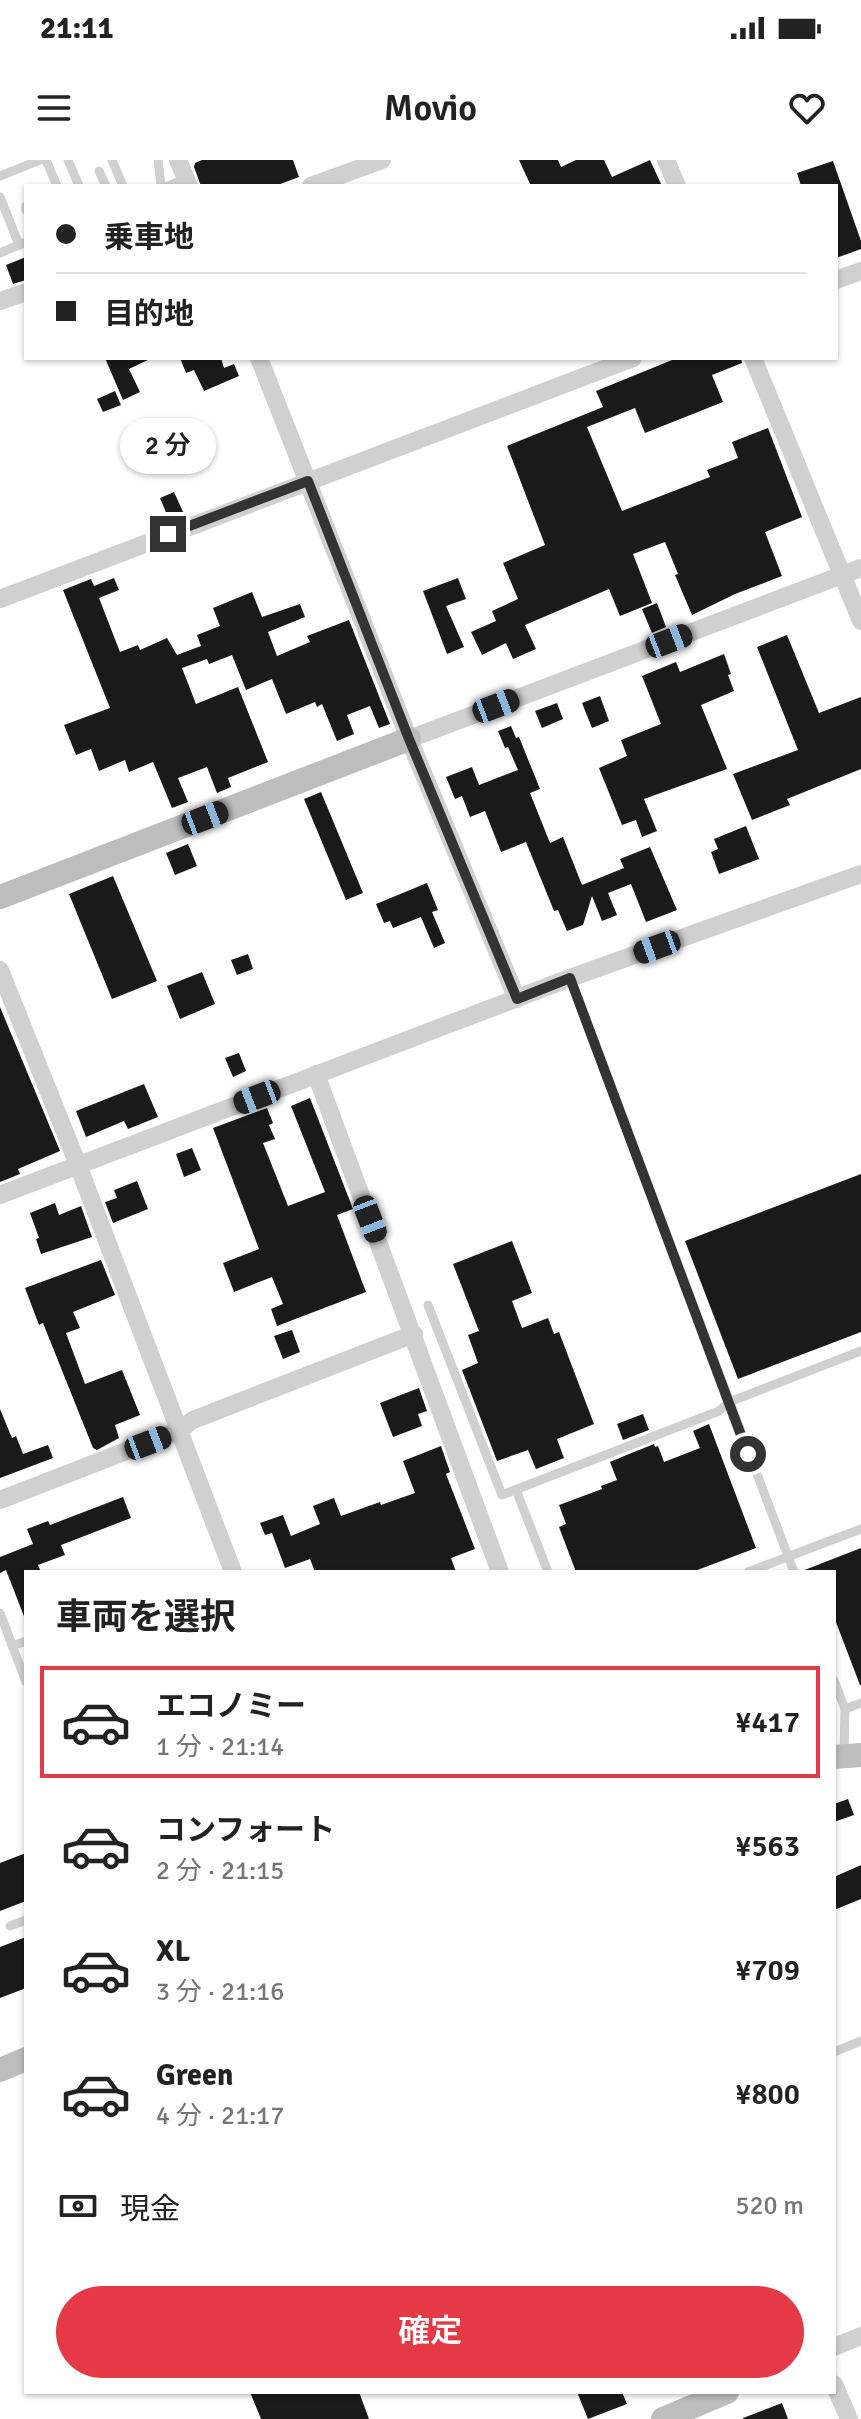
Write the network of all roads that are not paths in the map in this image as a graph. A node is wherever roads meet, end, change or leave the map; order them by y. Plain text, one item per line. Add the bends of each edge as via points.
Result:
1 (43, 160) edge
2 (68, 160) edge
3 (112, 160) edge
4 (158, 160) edge
5 (178, 160) edge
6 (382, 160) edge
7 (666, 160) edge
8 (99, 171) dead end
9 (0, 176) edge
10 (188, 183) edge
11 (56, 184) edge
12 (78, 184) edge
13 (102, 184) edge
14 (122, 184) edge
15 (161, 184) edge
16 (316, 184) edge
17 (676, 184) edge
18 (0, 197) edge
19 (23, 244) edge
20 (0, 253) edge
21 (861, 271) edge
22 (838, 279) edge
23 (24, 293) edge
24 (0, 301) edge
25 (260, 360) edge
26 (628, 360) edge
27 (754, 360) edge
28 (308, 481) junction
29 (861, 568) edge
30 (842, 575) junction
31 (0, 599) edge
32 (861, 621) edge
33 (409, 739) junction
34 (861, 874) edge
35 (0, 897) edge
36 (0, 970) edge
37 (570, 978) junction
38 (517, 999) junction
39 (316, 1074) junction
40 (78, 1165) junction
41 (0, 1195) edge
42 (428, 1305) dead end
43 (414, 1334) junction
44 (861, 1351) edge
45 (729, 1402) junction
46 (178, 1431) junction
47 (516, 1490) junction
48 (0, 1500) edge
49 (861, 1529) edge
50 (788, 1556) junction
51 (232, 1570) edge
52 (499, 1570) edge
53 (547, 1570) edge
54 (753, 1570) edge
55 (793, 1570) edge
56 (0, 1613) edge
57 (24, 1642) edge
58 (12, 1646) junction
59 (24, 1677) edge
60 (836, 1685) edge
61 (861, 1703) edge
62 (845, 1709) junction
63 (846, 1756) edge
64 (24, 1921) edge
65 (10, 1926) dead end
66 (861, 2041) edge
67 (836, 2051) edge
68 (24, 2060) edge
69 (0, 2070) edge
70 (861, 2336) edge
71 (836, 2346) edge
72 (836, 2389) edge
73 (722, 2394) edge
74 (663, 2419) edge
75 (849, 2419) edge

1 - 9 lane
1 - 11 lane
2 - 12 lane
3 - 14 lane
4 - 15 lane
5 - 10 street
6 - 16 street
7 - 17 street
8 - 13 lane
18 - 19 lane
19 - 20 lane
21 - 22 street
23 - 24 street
25 - 28 street
26 - 28 street
27 - 30 street
28 - 31 street
28 - 33 street
29 - 30 street
30 - 32 street
30 - 33 street
33 - 35 street
33 - 38 street
34 - 37 street
36 - 40 street
37 - 38 street
37 - 45 lane
38 - 39 street
39 - 40 street
39 - 43 street
40 - 41 street
40 - 46 street
42 - 47 lane via 502,1495
43 - 46 street via 193,1420
43 - 52 street
44 - 45 lane
45 - 47 lane via 719,1411
45 - 50 lane
46 - 48 street
46 - 51 street
47 - 53 lane
49 - 50 lane
50 - 54 lane
50 - 55 lane
56 - 58 lane
57 - 58 lane
58 - 59 lane
60 - 62 lane
61 - 62 lane
62 - 63 lane
64 - 65 lane
66 - 67 lane
68 - 69 street
70 - 71 street
72 - 75 street
73 - 74 street

